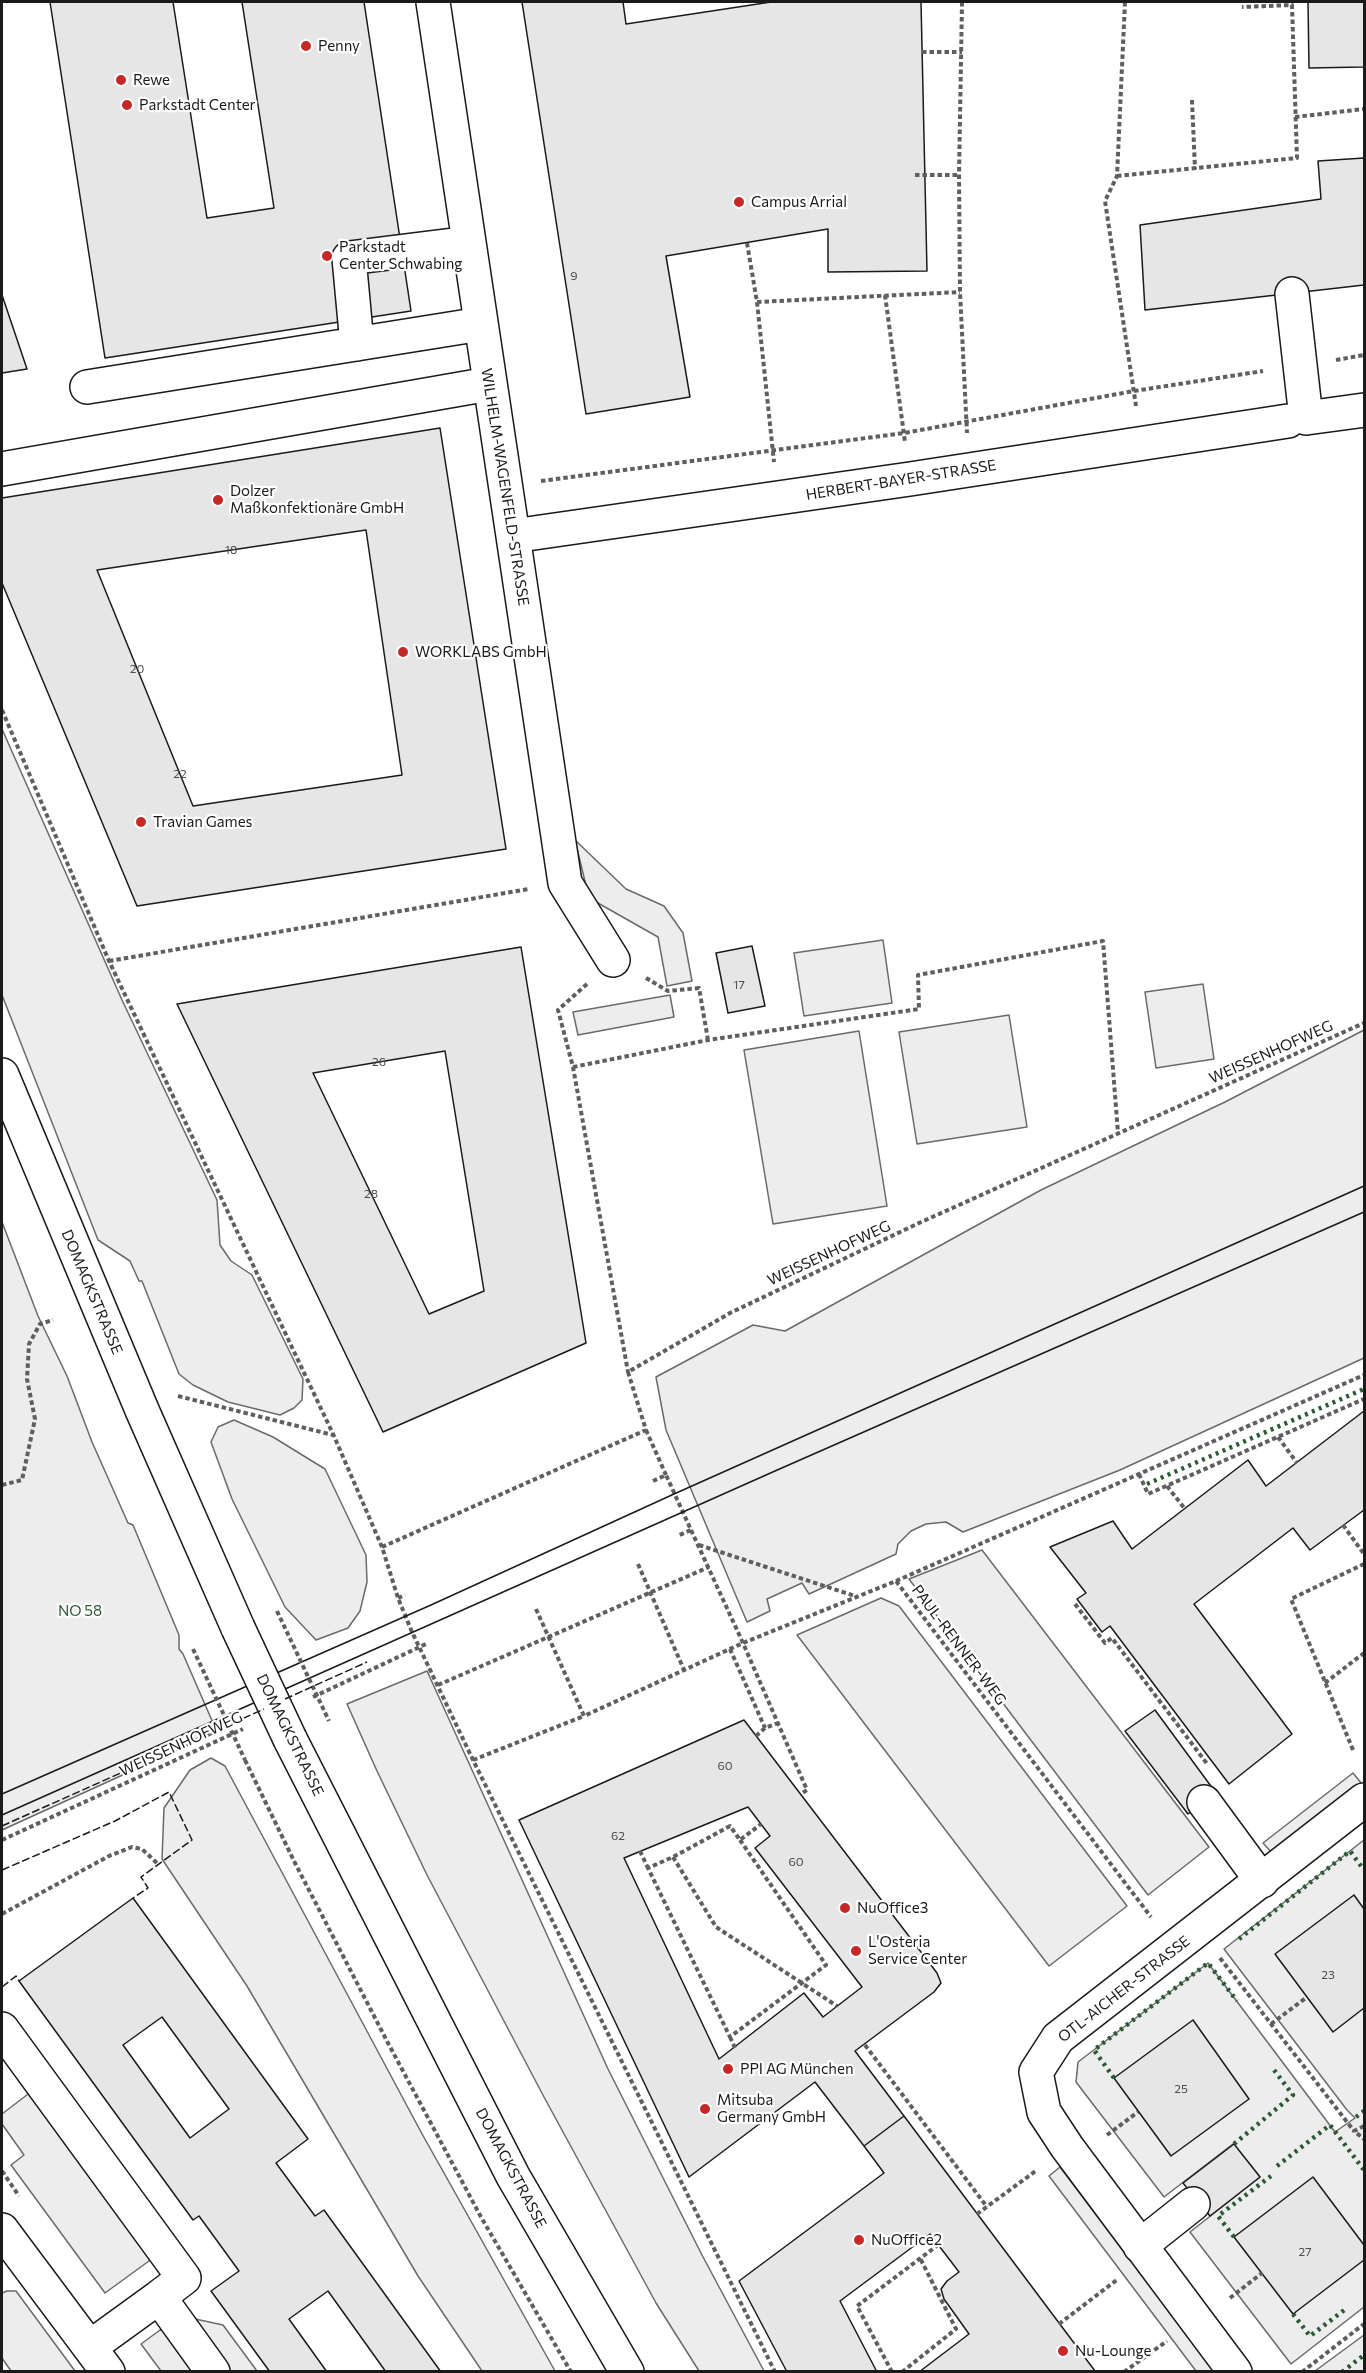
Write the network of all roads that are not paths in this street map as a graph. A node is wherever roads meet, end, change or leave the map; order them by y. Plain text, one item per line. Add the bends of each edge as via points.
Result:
1 (433, 2) edge
2 (470, 243) junction
3 (1292, 294) dead end
4 (481, 324) junction
5 (357, 344) junction
6 (489, 384) junction
7 (87, 387) dead end
8 (1365, 410) edge
9 (1297, 420) junction
10 (2, 469) edge
11 (513, 536) junction
12 (613, 960) road end
13 (2, 1075) edge
14 (1365, 1800) edge
15 (1204, 1802) dead end
16 (1262, 1881) junction
17 (2, 2029) edge
18 (1193, 2204) dead end
19 (6, 2246) edge
20 (1140, 2246) junction
21 (159, 2296) junction
22 (99, 2359) edge
23 (213, 2372) edge
24 (627, 2372) edge
25 (1235, 2372) edge

1 - 2 street, WILHELM-WAGENFELD-STRASSE
2 - 4 street, WILHELM-WAGENFELD-STRASSE
2 - 5 street via 349,258
3 - 9 street via 1300,365
4 - 5 street
4 - 6 street, WILHELM-WAGENFELD-STRASSE
5 - 7 street
6 - 10 street
6 - 11 street, WILHELM-WAGENFELD-STRASSE
8 - 9 street, HERBERT-BAYER-STRASSE
9 - 11 street, HERBERT-BAYER-STRASSE
11 - 12 street, WILHELM-WAGENFELD-STRASSE via 565,883
13 - 24 street, DOMAGKSTRASSE, bridge via 142,1410 290,1739 513,2176
14 - 16 street, OTL-AICHER-STRASSE
15 - 16 street
16 - 20 street, OTL-AICHER-STRASSE via 1201,1942 1058,2038 1036,2072 1044,2112
17 - 21 street via 183,2278
18 - 20 street
19 - 22 street
20 - 25 street, OTL-AICHER-STRASSE
21 - 22 street
21 - 23 street

